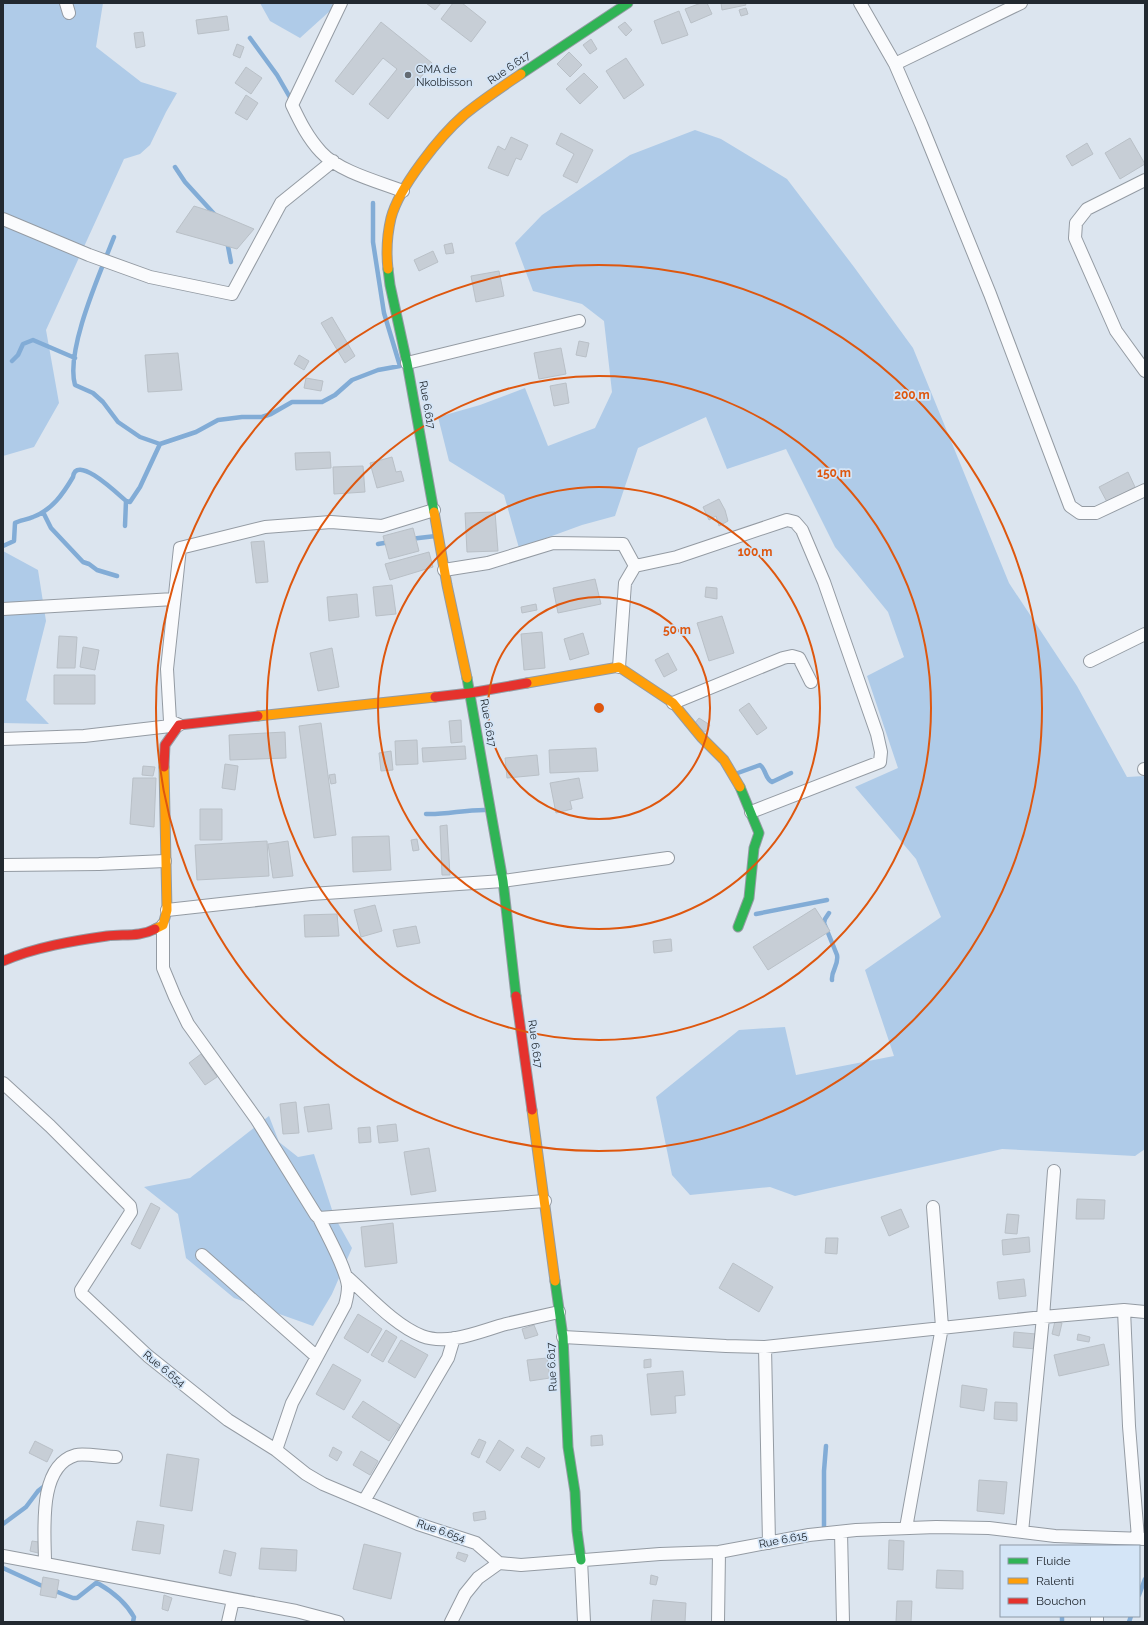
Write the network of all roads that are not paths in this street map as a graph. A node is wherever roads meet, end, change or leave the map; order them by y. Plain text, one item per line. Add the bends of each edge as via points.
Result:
1 (341, 3) edge
2 (628, 3) edge
3 (860, 3) edge
4 (1021, 3) edge
5 (895, 64) junction
6 (334, 161) junction
7 (1145, 180) edge
8 (404, 191) junction
9 (3, 219) edge
10 (579, 321) dead end
11 (407, 363) junction
12 (1145, 371) edge
13 (1145, 490) edge
14 (434, 510) junction
15 (635, 566) junction
16 (444, 570) junction
17 (174, 599) junction
18 (3, 609) edge
19 (1145, 634) edge
20 (1090, 661) dead end
21 (619, 667) junction
22 (811, 682) dead end
23 (470, 693) junction
24 (673, 703) junction
25 (179, 725) junction
26 (3, 739) edge
27 (751, 812) junction
28 (668, 858) dead end
29 (165, 861) junction
30 (3, 865) edge
31 (503, 881) junction
32 (167, 910) junction
33 (163, 925) junction
34 (738, 927) dead end
35 (3, 961) edge
36 (3, 1083) edge
37 (1054, 1171) dead end
38 (545, 1201) junction
39 (933, 1207) dead end
40 (319, 1218) junction
41 (202, 1256) dead end
42 (346, 1276) junction
43 (1124, 1310) junction
44 (559, 1312) junction
45 (1145, 1312) edge
46 (1044, 1317) junction
47 (942, 1327) junction
48 (562, 1336) junction
49 (454, 1338) junction
50 (765, 1347) junction
51 (317, 1357) junction
52 (276, 1450) junction
53 (116, 1458) dead end
54 (364, 1501) junction
55 (906, 1528) junction
56 (841, 1532) junction
57 (1022, 1532) junction
58 (1141, 1539) edge
59 (1097, 1542) edge
60 (769, 1543) junction
61 (719, 1552) junction
62 (3, 1556) edge
63 (581, 1560) junction
64 (45, 1563) junction
65 (499, 1564) junction
66 (233, 1600) junction
67 (228, 1622) edge
68 (338, 1622) edge
69 (451, 1622) edge
70 (584, 1622) edge
71 (718, 1622) edge
72 (843, 1622) edge

1 - 6 street via 292,104 303,129 321,153
2 - 8 street, Rue 6.617 via 526,70 464,115 432,149
3 - 5 street
4 - 5 street
5 - 13 street via 990,294 1070,506 1080,513 1096,512
6 - 8 street via 349,171
6 - 9 street via 281,203 232,294 150,277
7 - 12 street via 1087,209 1076,223 1075,238 1116,331
8 - 11 street, Rue 6.617 via 391,217 386,248 390,285
10 - 11 street
11 - 14 street, Rue 6.617
14 - 16 street, Rue 6.617
14 - 17 street via 382,526 331,522 265,527 180,548
15 - 16 street via 623,544 553,543 488,563
15 - 21 street via 625,583
15 - 27 street via 677,557 787,520 795,522 802,530 824,582 882,752 880,762
16 - 23 street, Rue 6.617
17 - 18 street
17 - 25 street via 167,669 170,721
19 - 20 street
21 - 23 street
21 - 24 street
22 - 24 street via 799,658 792,656
23 - 25 street
23 - 31 street, Rue 6.617
24 - 27 street via 724,760 743,792
25 - 26 street via 84,736
25 - 29 street via 165,745
27 - 34 street via 759,833 754,848 749,898
28 - 31 street
29 - 30 street
29 - 32 street
31 - 32 street via 311,894
31 - 38 street, Rue 6.617 via 513,975
32 - 33 street
33 - 35 street via 145,934 108,936 42,948
33 - 40 street via 163,968 188,1024 248,1107
36 - 52 street, Rue 6.654 via 130,1206 131,1212 81,1290 82,1294 148,1356 228,1420
37 - 46 street
38 - 40 street
38 - 44 street, Rue 6.617
39 - 47 street
40 - 42 street
41 - 51 street
42 - 49 street via 408,1329 441,1340
42 - 51 street via 348,1286 345,1305
43 - 45 street
43 - 46 street
43 - 58 street via 1129,1426
44 - 48 street, Rue 6.617
44 - 49 street
46 - 47 street
46 - 57 street
47 - 50 street
47 - 55 street
48 - 50 street
48 - 63 street, Rue 6.617 via 568,1447
49 - 54 street via 448,1358
50 - 60 street
51 - 52 street via 292,1403
52 - 54 street, Rue 6.654 via 323,1484
53 - 64 street via 78,1454 67,1458 59,1465 50,1481 44,1507
54 - 65 street, Rue 6.654 via 418,1524 476,1543
55 - 56 street, Rue 6.615
55 - 57 street, Rue 6.615 via 989,1528
56 - 60 street, Rue 6.615
56 - 72 street
57 - 59 street, Rue 6.615
58 - 59 street, Rue 6.615
60 - 61 street, Rue 6.615
61 - 63 street, Rue 6.615
61 - 71 street
62 - 64 street
63 - 65 street, Rue 6.615 via 521,1565
63 - 70 street
64 - 66 street
65 - 69 street via 478,1578 465,1594
66 - 67 street
66 - 68 street via 296,1611

